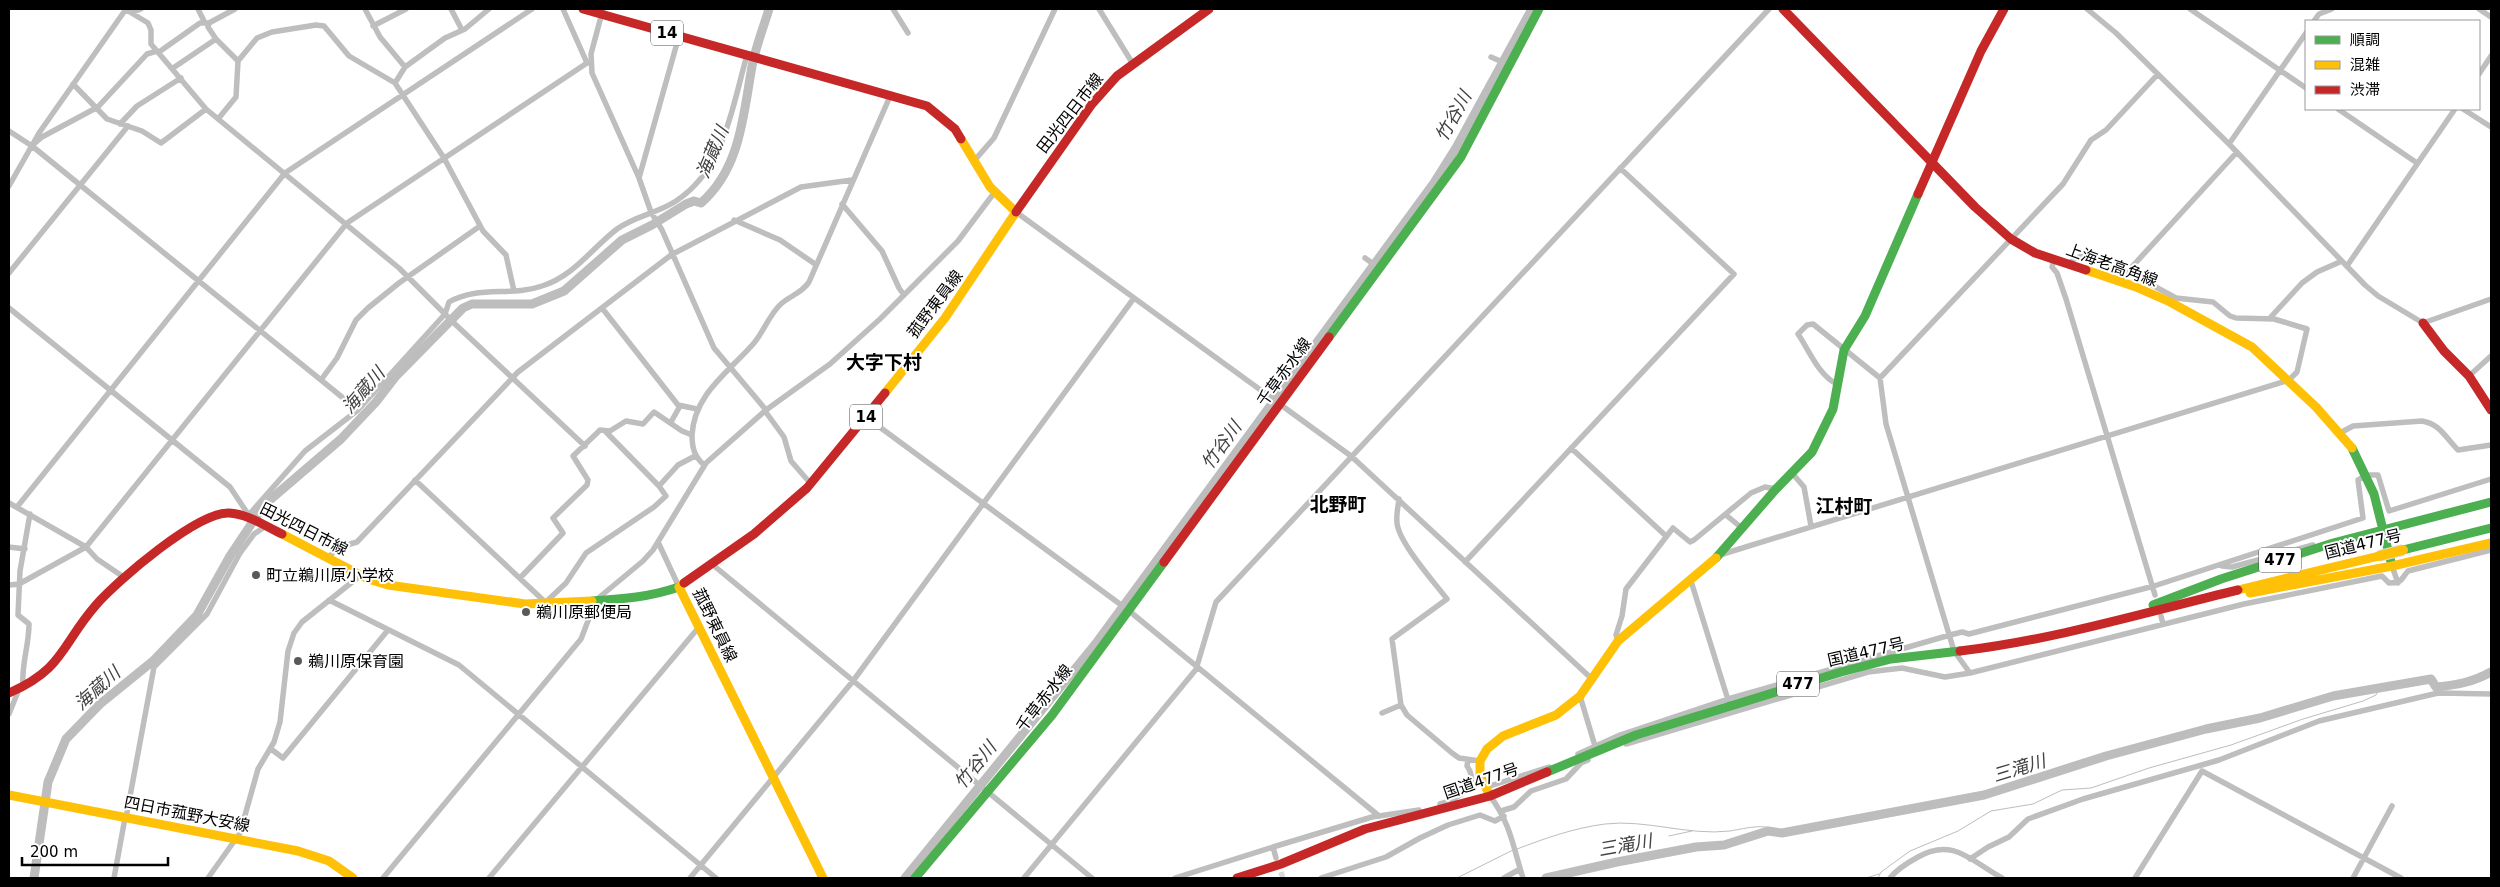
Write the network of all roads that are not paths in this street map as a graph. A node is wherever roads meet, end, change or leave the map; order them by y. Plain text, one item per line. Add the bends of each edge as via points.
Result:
1 (125, 9) edge
2 (141, 9) edge
3 (198, 9) edge
4 (235, 9) edge
5 (365, 9) edge
6 (406, 9) edge
7 (451, 9) edge
8 (489, 9) edge
9 (532, 9) edge
10 (563, 9) edge
11 (583, 9) edge
12 (893, 9) edge
13 (1055, 9) edge
14 (1099, 9) edge
15 (1209, 9) edge
16 (1539, 9) edge
17 (1769, 9) edge
18 (1783, 9) edge
19 (2004, 9) edge
20 (2190, 9) edge
21 (2332, 9) edge
22 (2479, 9) edge
23 (2089, 10) edge
24 (134, 12) junction
25 (602, 12) edge
26 (2491, 17) edge
27 (2315, 20) edge
28 (206, 22) junction
29 (373, 26) junction
30 (462, 30) junction
31 (908, 33) dead end
32 (2305, 34) edge
33 (679, 36) junction
34 (216, 39) junction
35 (158, 51) junction
36 (749, 55) junction
37 (2491, 56) edge
38 (1491, 57) dead end
39 (238, 61) junction
40 (589, 63) junction
41 (1133, 64) junction
42 (1509, 65) junction
43 (405, 67) junction
44 (173, 68) junction
45 (2280, 70) junction
46 (2480, 72) edge
47 (2158, 74) junction
48 (181, 78) junction
49 (395, 83) junction
50 (73, 84) junction
51 (2305, 87) edge
52 (891, 94) junction
53 (403, 95) junction
54 (96, 108) junction
55 (206, 109) junction
56 (2339, 110) edge
57 (2454, 110) edge
58 (2465, 110) edge
59 (218, 119) junction
60 (120, 124) junction
61 (128, 126) junction
62 (2491, 127) edge
63 (9, 131) edge
64 (2229, 144) junction
65 (32, 146) junction
66 (2236, 152) junction
67 (444, 158) junction
68 (974, 161) junction
69 (1932, 163) junction
70 (2417, 163) junction
71 (1620, 168) junction
72 (284, 173) junction
73 (639, 178) junction
74 (852, 180) junction
75 (79, 185) junction
76 (9, 186) edge
77 (994, 193) junction
78 (842, 204) junction
79 (1016, 212) junction
80 (653, 215) junction
81 (734, 220) junction
82 (347, 223) junction
83 (480, 226) junction
84 (2011, 239) junction
85 (671, 254) junction
86 (1366, 258) dead end
87 (2054, 260) junction
88 (2345, 263) junction
89 (816, 264) junction
90 (2069, 264) junction
91 (1378, 267) junction
92 (2128, 272) junction
93 (9, 273) edge
94 (408, 277) junction
95 (198, 281) junction
96 (2120, 281) junction
97 (514, 291) junction
98 (904, 295) junction
99 (1134, 298) junction
100 (2491, 300) edge
101 (9, 308) edge
102 (602, 308) junction
103 (446, 315) junction
104 (2269, 320) junction
105 (2423, 323) junction
106 (259, 331) junction
107 (1844, 350) junction
108 (2491, 356) edge
109 (729, 368) junction
110 (2469, 376) junction
111 (513, 378) junction
112 (1880, 378) junction
113 (321, 380) junction
114 (2289, 380) junction
115 (1837, 384) junction
116 (110, 389) junction
117 (1278, 404) junction
118 (680, 406) junction
119 (697, 409) junction
120 (358, 410) junction
121 (765, 410) junction
122 (2491, 410) edge
123 (866, 417) junction
124 (671, 422) junction
125 (606, 432) junction
126 (2340, 433) junction
127 (2107, 434) junction
128 (692, 435) junction
129 (172, 440) junction
130 (2491, 445) edge
131 (586, 446) junction
132 (1571, 448) junction
133 (694, 456) junction
134 (1352, 456) junction
135 (704, 465) junction
136 (1792, 474) junction
137 (2367, 475) junction
138 (2491, 479) edge
139 (415, 480) junction
140 (811, 484) junction
141 (659, 486) junction
142 (1776, 489) junction
143 (1908, 496) junction
144 (1399, 499) junction
145 (2491, 502) edge
146 (9, 503) edge
147 (983, 504) junction
148 (17, 507) junction
149 (30, 514) junction
150 (1726, 515) junction
151 (248, 516) junction
152 (264, 525) junction
153 (1811, 526) junction
154 (2491, 528) edge
155 (1744, 529) junction
156 (2384, 530) junction
157 (1666, 536) junction
158 (658, 542) junction
159 (2333, 543) junction
160 (2491, 543) edge
161 (9, 547) edge
162 (86, 547) junction
163 (25, 549) junction
164 (2491, 550) edge
165 (1721, 554) junction
166 (328, 558) junction
167 (1465, 562) junction
168 (713, 565) junction
169 (2220, 566) junction
170 (2392, 566) junction
171 (361, 575) junction
172 (125, 578) junction
173 (520, 578) junction
174 (1691, 580) junction
175 (2398, 583) junction
176 (19, 584) junction
177 (9, 585) edge
178 (2154, 586) junction
179 (679, 588) junction
180 (2155, 595) dead end
181 (329, 600) junction
182 (594, 602) junction
183 (546, 604) junction
184 (1128, 610) junction
185 (2161, 616) dead end
186 (2113, 621) junction
187 (2163, 624) junction
188 (699, 627) junction
189 (388, 630) junction
190 (2074, 630) junction
191 (1950, 635) junction
192 (1618, 641) junction
193 (1954, 651) junction
194 (1198, 666) junction
195 (1970, 673) junction
196 (1592, 679) junction
197 (853, 681) junction
198 (17, 689) edge
199 (2491, 694) edge
200 (1580, 696) junction
201 (1729, 702) junction
202 (1400, 705) junction
203 (1382, 713) dead end
204 (9, 714) edge
205 (518, 715) junction
206 (1595, 746) junction
207 (271, 748) junction
208 (1468, 760) junction
209 (1480, 761) junction
210 (581, 767) junction
211 (773, 777) junction
212 (987, 792) junction
213 (1487, 792) junction
214 (9, 795) edge
215 (2392, 806) dead end
216 (1502, 813) junction
217 (1378, 816) junction
218 (125, 818) junction
219 (236, 839) junction
220 (1051, 845) junction
221 (1273, 847) junction
222 (1276, 858) tunnel mouth
223 (2364, 858) junction
224 (1970, 859) junction
225 (701, 866) junction
226 (1520, 870) junction
227 (114, 878) edge
228 (208, 878) edge
229 (353, 878) edge
230 (383, 878) edge
231 (489, 878) edge
232 (690, 878) edge
233 (716, 878) edge
234 (823, 878) edge
235 (915, 878) edge
236 (1024, 878) edge
237 (1092, 878) edge
238 (1175, 878) edge
239 (1237, 878) edge
240 (1321, 878) edge
241 (1504, 878) edge
242 (1523, 878) edge
243 (1890, 878) edge
244 (2002, 878) edge
245 (2135, 878) edge
246 (2354, 878) edge
247 (2401, 878) edge

1 - 24 street
1 - 50 street
2 - 24 street
3 - 28 street
4 - 28 street
5 - 29 street
6 - 29 street
7 - 30 street
8 - 30 street
9 - 53 street
10 - 40 street
11 - 25 main road, 14
12 - 31 street
13 - 68 street via 994,138
14 - 41 street
15 - 41 main road, 田光四日市線
16 - 42 main road, 千草赤水線
17 - 71 street
18 - 69 main road, 上海老高角線
19 - 69 main road
20 - 45 street
21 - 27 street via 2319,14
22 - 26 street
23 - 47 street
24 - 35 street via 148,23 150,42
25 - 33 main road, 14
25 - 40 street
28 - 34 street
28 - 35 street via 194,26
29 - 43 street
30 - 43 street via 440,41
32 - 45 street
33 - 36 main road, 14
33 - 73 street
34 - 39 street
34 - 44 street
35 - 44 street
35 - 54 street via 147,54
36 - 52 main road, 14
36 - 80 street via 713,164 689,192
37 - 46 street
38 - 42 street
39 - 49 street via 261,35 322,25 349,56
39 - 59 street via 236,97
40 - 67 street
40 - 73 street
41 - 79 main road, 田光四日市線 via 1092,104
42 - 91 main road, 千草赤水線 via 1461,157
43 - 49 street
44 - 48 street
45 - 51 street
45 - 64 street
47 - 64 street
47 - 84 street via 2106,130 2091,140 2063,184
48 - 55 street
48 - 60 street via 137,106
49 - 53 street
50 - 54 street
50 - 65 street
52 - 68 main road, 14 via 927,106 942,117 955,129
52 - 74 street
53 - 67 street
53 - 72 street
54 - 60 street via 107,119
54 - 65 street via 42,137
55 - 59 street
55 - 61 street via 163,143
56 - 70 street
57 - 70 street
58 - 62 street
59 - 72 street
60 - 61 street
61 - 75 street
63 - 65 street
64 - 66 street
65 - 75 street
65 - 76 street
66 - 88 street
66 - 92 street
67 - 82 street
67 - 83 street
68 - 77 main road, 14
69 - 84 main road, 上海老高角線
69 - 107 main road via 1865,316
70 - 88 street
71 - 132 street via 1734,274
71 - 134 street
72 - 82 street
72 - 95 street
73 - 80 street
74 - 78 street
74 - 81 street via 801,188
75 - 93 street
75 - 95 street
77 - 79 main road, 14
77 - 98 street via 958,241
78 - 89 street
78 - 98 street via 882,251
79 - 99 street
79 - 123 main road, 菰野東員線 / 14 via 950,310
80 - 85 street
80 - 97 street via 618,228 553,282
81 - 85 street
81 - 89 street via 780,240
82 - 94 street
82 - 106 street
83 - 94 street
83 - 97 street via 506,255
84 - 87 main road, 上海老高角線 via 2035,254
84 - 112 street
85 - 102 street
85 - 109 street via 714,348
86 - 91 street
87 - 90 main road, 上海老高角線
87 - 127 street via 2052,267 2066,299
88 - 104 street via 2317,272 2302,283
88 - 105 street via 2378,296
89 - 109 street via 806,288 779,306 757,339
90 - 92 street via 2082,256 2090,257
90 - 96 main road, 上海老高角線
91 - 117 main road, 千草赤水線
92 - 96 street
92 - 104 street via 2176,298 2213,302 2236,318
94 - 103 street
94 - 113 street via 356,320 337,358
95 - 106 street
95 - 116 street
96 - 114 main road, 上海老高角線 via 2170,302 2242,340
97 - 103 street via 459,296 449,302
98 - 121 street via 830,364
99 - 117 street
99 - 147 street
100 - 105 street
101 - 116 street
102 - 111 street
102 - 118 street
103 - 111 street
103 - 120 street
104 - 114 street via 2307,329 2297,372
105 - 110 main road
106 - 113 street
106 - 129 street
107 - 112 street
107 - 115 main road
107 - 115 street via 1813,324 1798,334 1817,366
108 - 110 street
109 - 119 street
109 - 121 street
110 - 122 main road
111 - 131 street
111 - 139 street
112 - 143 street via 1886,424
113 - 120 street
114 - 126 main road, 上海老高角線
114 - 127 street
115 - 136 main road via 1833,409 1822,434 1812,452
116 - 129 street
116 - 148 street
117 - 134 street
117 - 184 main road, 千草赤水線
118 - 119 street
118 - 124 street
119 - 128 street
120 - 151 street via 305,450
121 - 135 street
121 - 140 street via 786,441 795,468
123 - 140 main road, 菰野東員線 / 14
123 - 147 street
124 - 125 street via 654,412 643,424 626,421
124 - 128 street
125 - 131 street via 600,430 590,437
125 - 141 street
126 - 130 street via 2353,426 2422,421 2440,428 2458,450
126 - 137 main road, 上海老高角線 via 2352,446
127 - 143 street
127 - 178 street
128 - 133 street
129 - 151 street via 233,490
129 - 162 street
131 - 173 street via 573,456 588,480 587,485 553,518 563,533
132 - 157 street
132 - 167 street
133 - 135 street
133 - 141 street via 678,465
134 - 144 street
134 - 194 street via 1216,602
135 - 158 street
136 - 142 main road
136 - 153 street via 1804,487
137 - 138 street via 2378,476 2389,511
137 - 156 main road, 上海老高角線
137 - 169 street via 2358,480 2363,518
139 - 166 street via 357,542 338,548
139 - 173 street
140 - 168 main road, 菰野東員線 / 14
141 - 183 street via 666,496 586,553 566,583
142 - 150 street via 1765,486 1751,493
142 - 155 main road
143 - 153 street
143 - 191 street
144 - 167 street
144 - 202 street via 1398,529 1425,573 1447,599 1392,639
145 - 156 main road, 477
146 - 148 street
147 - 184 street
147 - 197 street
148 - 149 street
149 - 162 street
149 - 163 street
150 - 155 street
150 - 157 street via 1690,542 1672,528
151 - 152 main road, 田光四日市線
151 - 172 main road, 田光四日市線 via 221,514 198,522
152 - 166 main road, 田光四日市線
152 - 218 street via 240,553 207,614 154,667
153 - 165 street
154 - 186 main road, 国道477号 / 477, bridge
155 - 165 main road
156 - 159 main road, 477
156 - 170 main road, 上海老高角線
157 - 192 street via 1626,589 1616,636
158 - 179 street
158 - 182 street via 643,561
159 - 169 street via 2303,546 2232,567
159 - 190 main road, 477
160 - 170 main road, 477
161 - 163 street
162 - 172 street via 97,559
162 - 176 street
163 - 176 street
164 - 175 street via 2408,570
165 - 174 main road
166 - 171 main road, 田光四日市線
167 - 196 street
168 - 179 main road, 菰野東員線 / 14
168 - 197 street
169 - 178 street
170 - 175 street
170 - 186 main road, 477
171 - 181 street
171 - 183 main road, 田光四日市線 via 388,585 502,602
172 - 198 main road, 田光四日市線 via 97,604 47,672
173 - 183 street
174 - 192 main road
174 - 201 street
175 - 187 street via 2389,583 2382,576
176 - 177 street
176 - 198 street via 18,615 29,624 27,656
178 - 180 street
178 - 191 street via 1969,634
179 - 182 main road, 田光四日市線 via 655,595
179 - 188 main road, 菰野東員線
181 - 189 street
181 - 207 street via 298,626 290,642 280,722
182 - 183 main road, 田光四日市線
182 - 205 street via 581,639
184 - 194 street
184 - 212 main road, 千草赤水線 via 1052,715
185 - 187 street
186 - 190 main road, 国道477号 / 477
187 - 195 street
188 - 210 street
188 - 211 main road, 菰野東員線
189 - 205 street via 458,665
189 - 207 street via 283,758
190 - 193 main road, 国道477号 / 477 via 1994,647
191 - 193 street
191 - 201 street
192 - 196 main road
193 - 195 street
193 - 201 main road, 国道477号 / 477 via 1891,659
194 - 217 street
194 - 220 street
195 - 216 street via 1945,677 1902,668 1868,672 1751,706 1626,744 1581,763 1566,779 1531,791
196 - 200 main road
197 - 211 street
197 - 212 street
198 - 204 street
199 - 224 street via 2438,692 2319,721 2219,760 2070,803 2028,819 2009,837
200 - 206 street
200 - 209 main road via 1556,715 1503,736 1487,749
201 - 206 street via 1620,735
201 - 213 main road, 国道477号 / 477
202 - 203 street
202 - 208 street via 1407,715 1452,753
205 - 210 street
205 - 230 street
206 - 213 street
207 - 219 street via 258,769 244,824
208 - 209 street
208 - 217 street via 1472,777 1456,800
209 - 213 main road via 1480,775
210 - 225 street
210 - 231 street
211 - 225 street
211 - 234 main road, 菰野東員線
212 - 220 street
212 - 235 main road, 千草赤水線
213 - 216 street
213 - 239 main road, 国道477号 / 477 via 1365,829 1281,864
214 - 218 main road, 四日市菰野大安線
215 - 223 street
216 - 226 street via 1515,844
216 - 240 street via 1495,821 1480,816 1448,824 1386,857
217 - 221 street
218 - 219 main road, 四日市菰野大安線
218 - 227 street
219 - 228 street
219 - 229 main road, 四日市菰野大安線 via 317,856
220 - 236 street
220 - 237 street
221 - 222 street
221 - 238 street
223 - 245 street via 2202,772
223 - 246 street
223 - 247 street
224 - 243 street via 1952,849 1936,848 1911,861
224 - 244 street
225 - 232 street
225 - 233 street
226 - 241 street
226 - 242 street

